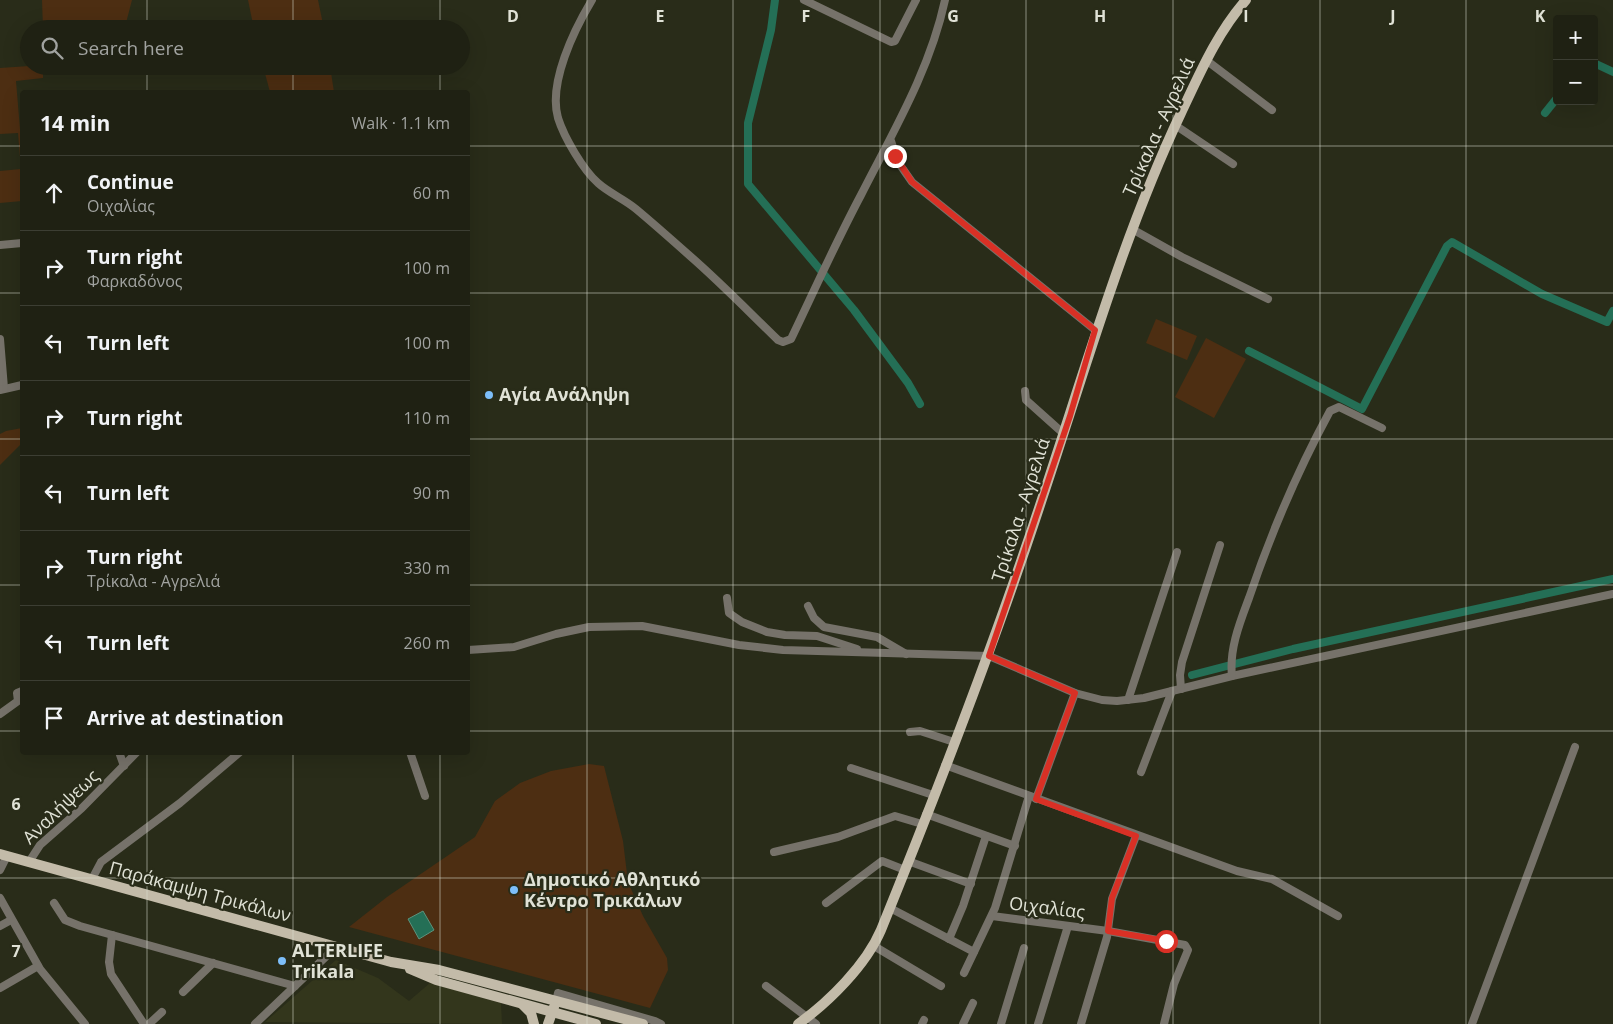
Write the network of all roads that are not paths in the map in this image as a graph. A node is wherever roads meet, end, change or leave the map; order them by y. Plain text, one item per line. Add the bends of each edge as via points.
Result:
1 (592, 0) edge
2 (804, 0) edge
3 (916, 0) edge
4 (945, 0) edge
5 (1246, 0) edge
6 (1206, 60) junction
7 (1272, 110) dead end
8 (1175, 125) junction
9 (891, 141) junction
10 (1233, 164) dead end
11 (1132, 229) junction
12 (20, 243) edge
13 (0, 245) edge
14 (1268, 298) dead end
15 (1095, 330) junction
16 (0, 339) edge
17 (20, 385) edge
18 (2, 389) edge
19 (1025, 391) dead end
20 (1382, 428) dead end
21 (1064, 434) junction
22 (1220, 545) dead end
23 (1177, 552) dead end
24 (1613, 594) edge
25 (727, 598) dead end
26 (808, 606) dead end
27 (470, 650) edge
28 (871, 653) junction
29 (906, 654) junction
30 (989, 656) junction
31 (1231, 673) junction
32 (1181, 689) junction
33 (1172, 691) junction
34 (20, 692) edge
35 (1075, 693) junction
36 (1128, 700) junction
37 (0, 714) edge
38 (910, 732) dead end
39 (954, 742) junction
40 (1575, 748) dead end
41 (119, 755) edge
42 (134, 755) edge
43 (237, 755) edge
44 (411, 755) edge
45 (945, 765) junction
46 (124, 766) junction
47 (851, 768) dead end
48 (1141, 772) dead end
49 (425, 796) dead end
50 (933, 796) junction
51 (1032, 798) junction
52 (926, 814) junction
53 (922, 824) junction
54 (986, 836) junction
55 (1136, 836) junction
56 (1015, 846) junction
57 (774, 852) dead end
58 (3, 855) edge
59 (29, 862) junction
60 (906, 865) junction
61 (0, 870) edge
62 (92, 879) junction
63 (971, 884) junction
64 (0, 898) edge
65 (54, 903) dead end
66 (826, 903) dead end
67 (890, 908) junction
68 (992, 916) junction
69 (1338, 916) dead end
70 (12, 920) junction
71 (0, 926) edge
72 (1068, 926) junction
73 (1108, 931) junction
74 (112, 936) junction
75 (949, 939) junction
76 (874, 946) junction
77 (336, 947) junction
78 (1024, 948) dead end
79 (974, 952) junction
80 (391, 962) junction
81 (213, 963) junction
82 (38, 966) junction
83 (964, 973) dead end
84 (295, 986) junction
85 (766, 986) dead end
86 (941, 986) dead end
87 (0, 988) edge
88 (183, 992) dead end
89 (564, 1000) junction
90 (517, 1003) junction
91 (973, 1003) dead end
92 (162, 1012) dead end
93 (552, 1012) junction
94 (562, 1020) edge
95 (809, 1022) edge
96 (259, 1023) edge
97 (594, 1023) edge
98 (85, 1024) edge
99 (144, 1024) edge
100 (149, 1024) edge
101 (534, 1024) edge
102 (548, 1024) edge
103 (579, 1024) edge
104 (643, 1024) edge
105 (661, 1024) edge
106 (798, 1024) edge
107 (964, 1024) edge
108 (1001, 1024) edge
109 (1038, 1024) edge
110 (1081, 1024) edge
111 (1164, 1024) edge
112 (1472, 1024) edge

1 - 9 street via 566,51 556,96 564,134 599,184 634,208 692,258 778,340 787,342 791,339 860,196
2 - 3 street via 891,42
4 - 9 street via 930,53
5 - 6 main road, Τρίκαλα - Αγρελιά via 1222,30
6 - 7 street
6 - 8 main road, Τρίκαλα - Αγρελιά
8 - 10 street
8 - 11 main road, Τρίκαλα - Αγρελιά
9 - 15 street via 898,162 912,182
11 - 14 street
11 - 15 main road, Τρίκαλα - Αγρελιά
12 - 13 street
15 - 21 main road, Τρίκαλα - Αγρελιά
16 - 18 street
17 - 18 street
19 - 21 street via 1026,400
20 - 31 street via 1339,407 1330,411 1273,531 1232,650
21 - 30 main road, Τρίκαλα - Αγρελιά
22 - 32 street via 1182,662
23 - 36 street
24 - 31 street
25 - 28 street via 729,613 760,630 779,635 817,636
26 - 29 street via 824,627 877,637
27 - 28 street via 508,648 569,631 624,625 654,627 768,648
28 - 29 street
29 - 30 street
30 - 35 street
30 - 39 main road, Τρίκαλα - Αγρελιά
31 - 32 street
32 - 33 street
33 - 36 street
33 - 48 street
34 - 37 street via 17,702
35 - 36 street via 1106,701
35 - 51 street
38 - 39 street via 920,731
39 - 45 main road, Τρίκαλα - Αγρελιά
40 - 112 street
41 - 46 street
42 - 46 street, Αναλήψεως
43 - 62 street via 180,804 101,862
44 - 49 street
45 - 50 main road, Τρίκαλα - Αγρελιά
45 - 51 street
46 - 59 street, Αναλήψεως via 34,851
47 - 50 street
50 - 52 main road, Τρίκαλα - Αγρελιά
51 - 55 street
51 - 56 street
52 - 53 main road, Τρίκαλα - Αγρελιά
52 - 54 street
53 - 57 street via 895,816 831,839
53 - 60 main road, Τρίκαλα - Αγρελιά
54 - 56 street
54 - 63 street
55 - 69 street via 1236,871 1268,877
55 - 73 street via 1112,898
56 - 68 street
58 - 59 main road, Παράκαμψη Τρικάλων
58 - 61 street
59 - 62 main road, Παράκαμψη Τρικάλων
60 - 63 street
60 - 66 street via 882,861
60 - 67 main road, Τρίκαλα - Αγρελιά
62 - 77 main road, Παράκαμψη Τρικάλων
63 - 75 street
64 - 70 street
65 - 74 street via 67,921
67 - 75 street
67 - 76 main road, Τρίκαλα - Αγρελιά
68 - 72 street, Οιχαλίας
68 - 79 street
70 - 71 street
70 - 82 street
72 - 73 street, Οιχαλίας
72 - 109 street
73 - 110 street
73 - 111 street, Οιχαλίας via 1186,946 1187,952 1174,984
74 - 81 street
74 - 99 street via 111,974
75 - 79 street
76 - 86 street
76 - 95 main road, Τρίκαλα - Αγρελιά
77 - 80 main road, Παράκαμψη Τρικάλων
77 - 84 street
78 - 108 street
79 - 83 street
80 - 89 main road, Παράκαμψη Τρικάλων
80 - 90 main road, Παράκαμψη Τρικάλων via 436,980
81 - 84 street
81 - 88 street
82 - 87 street
82 - 98 street
84 - 96 street
85 - 95 street
89 - 93 main road
89 - 94 main road
89 - 104 main road, Παράκαμψη Τρικάλων
89 - 105 street
90 - 93 main road, Παράκαμψη Τρικάλων
90 - 101 main road via 529,1011
91 - 107 street
92 - 100 street
93 - 94 main road, Παράκαμψη Τρικάλων
93 - 102 main road
94 - 97 main road, Παράκαμψη Τρικάλων
95 - 106 main road, Τρίκαλα - Αγρελιά
97 - 103 main road

